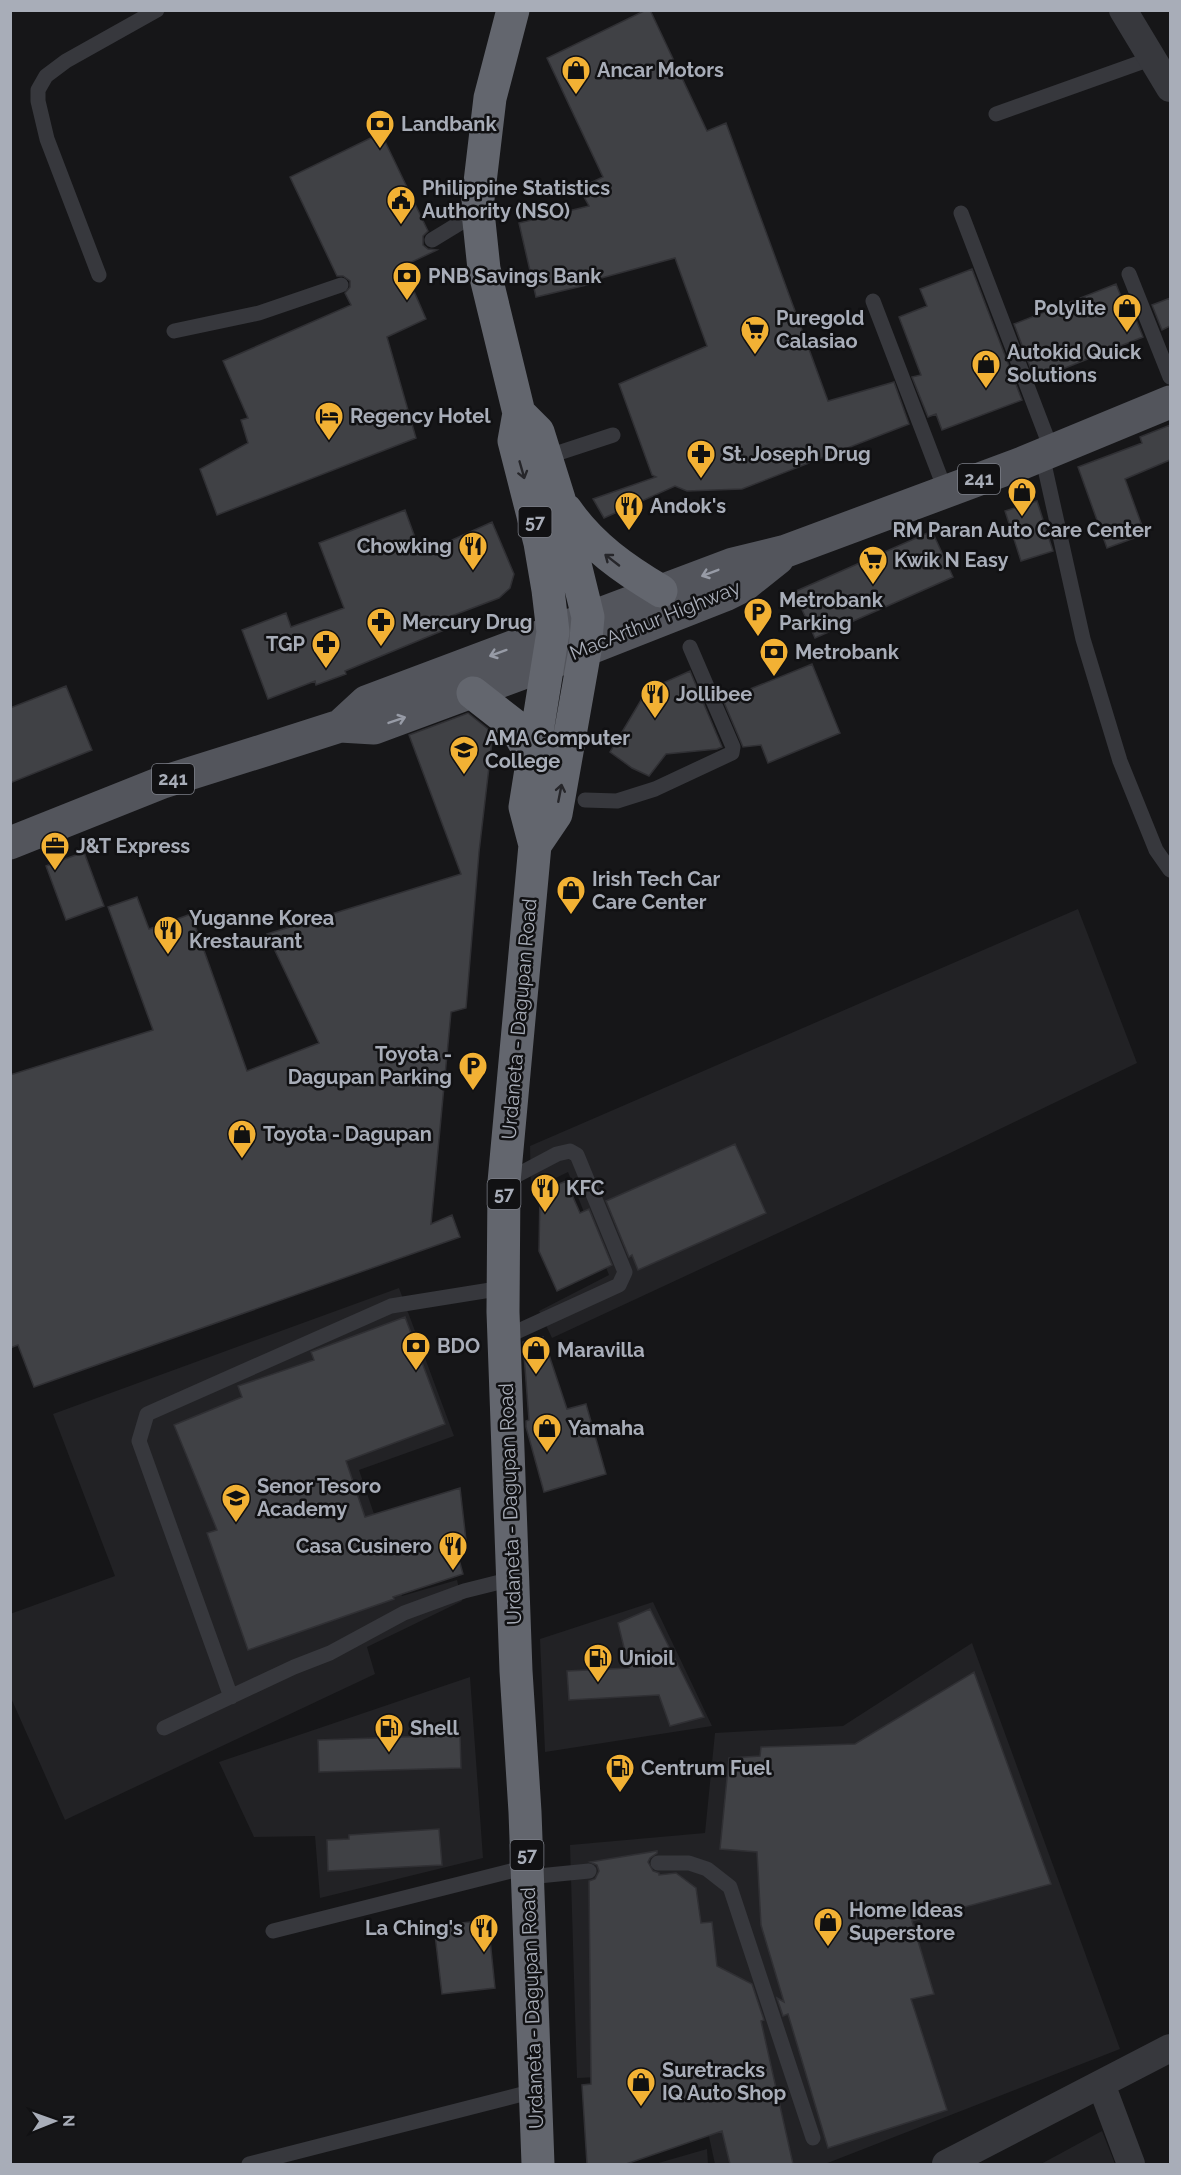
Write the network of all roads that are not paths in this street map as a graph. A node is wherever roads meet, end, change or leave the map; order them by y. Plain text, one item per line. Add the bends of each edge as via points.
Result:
1 (157, 10) edge
2 (513, 10) edge
3 (1123, 10) edge
4 (1153, 58) junction
5 (1170, 88) edge
6 (996, 114) dead end
7 (478, 212) junction
8 (961, 213) dead end
9 (432, 240) dead end
10 (1129, 274) dead end
11 (99, 275) dead end
12 (341, 285) dead end
13 (873, 301) dead end
14 (174, 332) dead end
15 (1170, 377) edge
16 (1170, 402) edge
17 (519, 413) junction
18 (613, 435) dead end
19 (1047, 453) junction
20 (546, 457) junction
21 (946, 492) junction
22 (559, 499) junction
23 (786, 551) junction
24 (661, 591) junction
25 (588, 617) junction
26 (690, 646) dead end
27 (551, 648) junction
28 (585, 650) junction
29 (473, 693) junction
30 (340, 726) junction
31 (532, 756) junction
32 (585, 800) dead end
33 (10, 843) edge
34 (535, 845) junction
35 (1170, 870) edge
36 (504, 1182) junction
37 (503, 1288) junction
38 (503, 1338) junction
39 (512, 1579) junction
40 (231, 1697) junction
41 (164, 1728) dead end
42 (658, 1863) dead end
43 (589, 1871) dead end
44 (528, 1872) junction
45 (273, 1931) dead end
46 (1170, 2048) edge
47 (1101, 2084) junction
48 (534, 2091) junction
49 (813, 2138) dead end
50 (249, 2164) edge
51 (538, 2164) edge
52 (946, 2164) edge
53 (1131, 2164) edge

1 - 11 lane via 66,62 46,76 38,90 47,139
2 - 7 highway, 57 via 490,98
3 - 4 street
4 - 5 street
4 - 6 lane
7 - 9 lane
7 - 17 highway, 57 via 484,269
8 - 19 lane
10 - 15 lane
12 - 14 lane via 259,313
13 - 21 lane
16 - 19 main road, MacArthur Highway / 241
17 - 20 highway, 57 via 538,432
17 -> 27 highway, 57 via 514,441 540,543
18 - 20 lane
19 - 21 main road, MacArthur Highway / 241
19 - 35 lane via 1083,639 1120,761 1156,850
20 - 22 highway, 57
21 - 23 main road, MacArthur Highway / 241
24 -> 22 highway via 602,552 579,529
22 - 25 highway, 57
23 -> 24 main road, MacArthur Highway / 241 via 733,564
23 - 28 main road, MacArthur Highway / 241 via 743,586 725,595
24 - 25 main road, MacArthur Highway / 241
25 - 27 main road, 241
25 - 28 highway, 57
26 - 32 lane via 733,747 732,753 646,792 617,801
27 - 28 main road, MacArthur Highway / 241
27 - 29 main road, 241
27 -> 30 main road, 241 via 366,702
27 - 31 highway, Urdaneta - Dagupan Road / 57
34 -> 28 highway, Urdaneta - Dagupan Road / 57 via 556,814
30 -> 29 main road, 241 via 374,728
29 - 31 highway via 514,724
30 - 33 main road, 241 via 163,782
31 - 34 highway, Urdaneta - Dagupan Road / 57 via 525,807
34 - 36 highway, Urdaneta - Dagupan Road / 57
36 - 37 highway, Urdaneta - Dagupan Road / 57
36 - 38 lane via 557,1154 570,1151 577,1155 626,1272 619,1285
37 - 38 highway, Urdaneta - Dagupan Road / 57
37 - 40 lane via 391,1306 147,1414 139,1441
38 - 39 highway, Urdaneta - Dagupan Road / 57
39 - 40 lane via 464,1590 404,1613 330,1653
39 - 44 highway, Urdaneta - Dagupan Road / 57
40 - 41 lane
42 - 49 lane via 688,1863 707,1869 730,1887
43 - 44 lane
44 - 45 lane
44 - 48 highway, Urdaneta - Dagupan Road / 57
46 - 47 street
47 - 52 street
47 - 53 street
48 - 50 lane
48 - 51 highway, Urdaneta - Dagupan Road / 57

